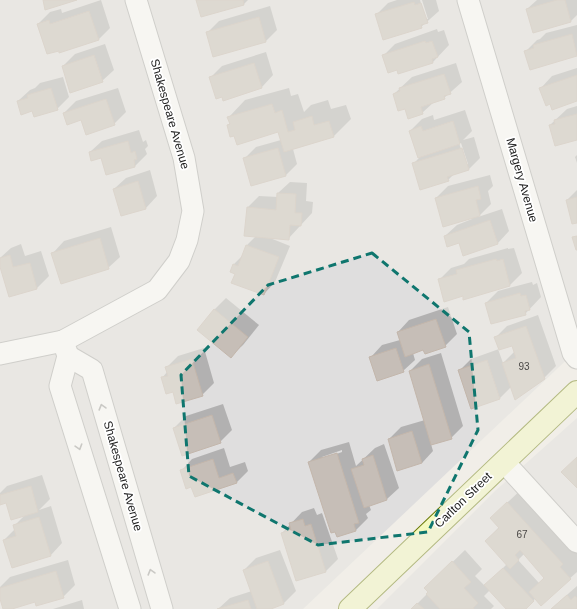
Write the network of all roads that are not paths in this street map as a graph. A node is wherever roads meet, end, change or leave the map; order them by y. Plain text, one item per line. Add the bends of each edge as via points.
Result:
1 (136, 0) edge
2 (468, 0) edge
3 (66, 349) junction
4 (0, 354) edge
5 (577, 358) edge
6 (577, 392) edge
7 (504, 462) junction
8 (577, 542) edge
9 (130, 609) edge
10 (162, 609) edge
11 (350, 609) edge

1 - 3 street, Shakespeare Avenue via 184,158 193,210 179,261 158,290
2 - 5 street, Margery Avenue via 573,353
3 - 4 street
3 -> 9 street via 60,386
10 -> 3 street, Shakespeare Avenue via 92,370
6 - 7 main road, Carlton Street
7 - 8 street
7 - 11 main road, Carlton Street

